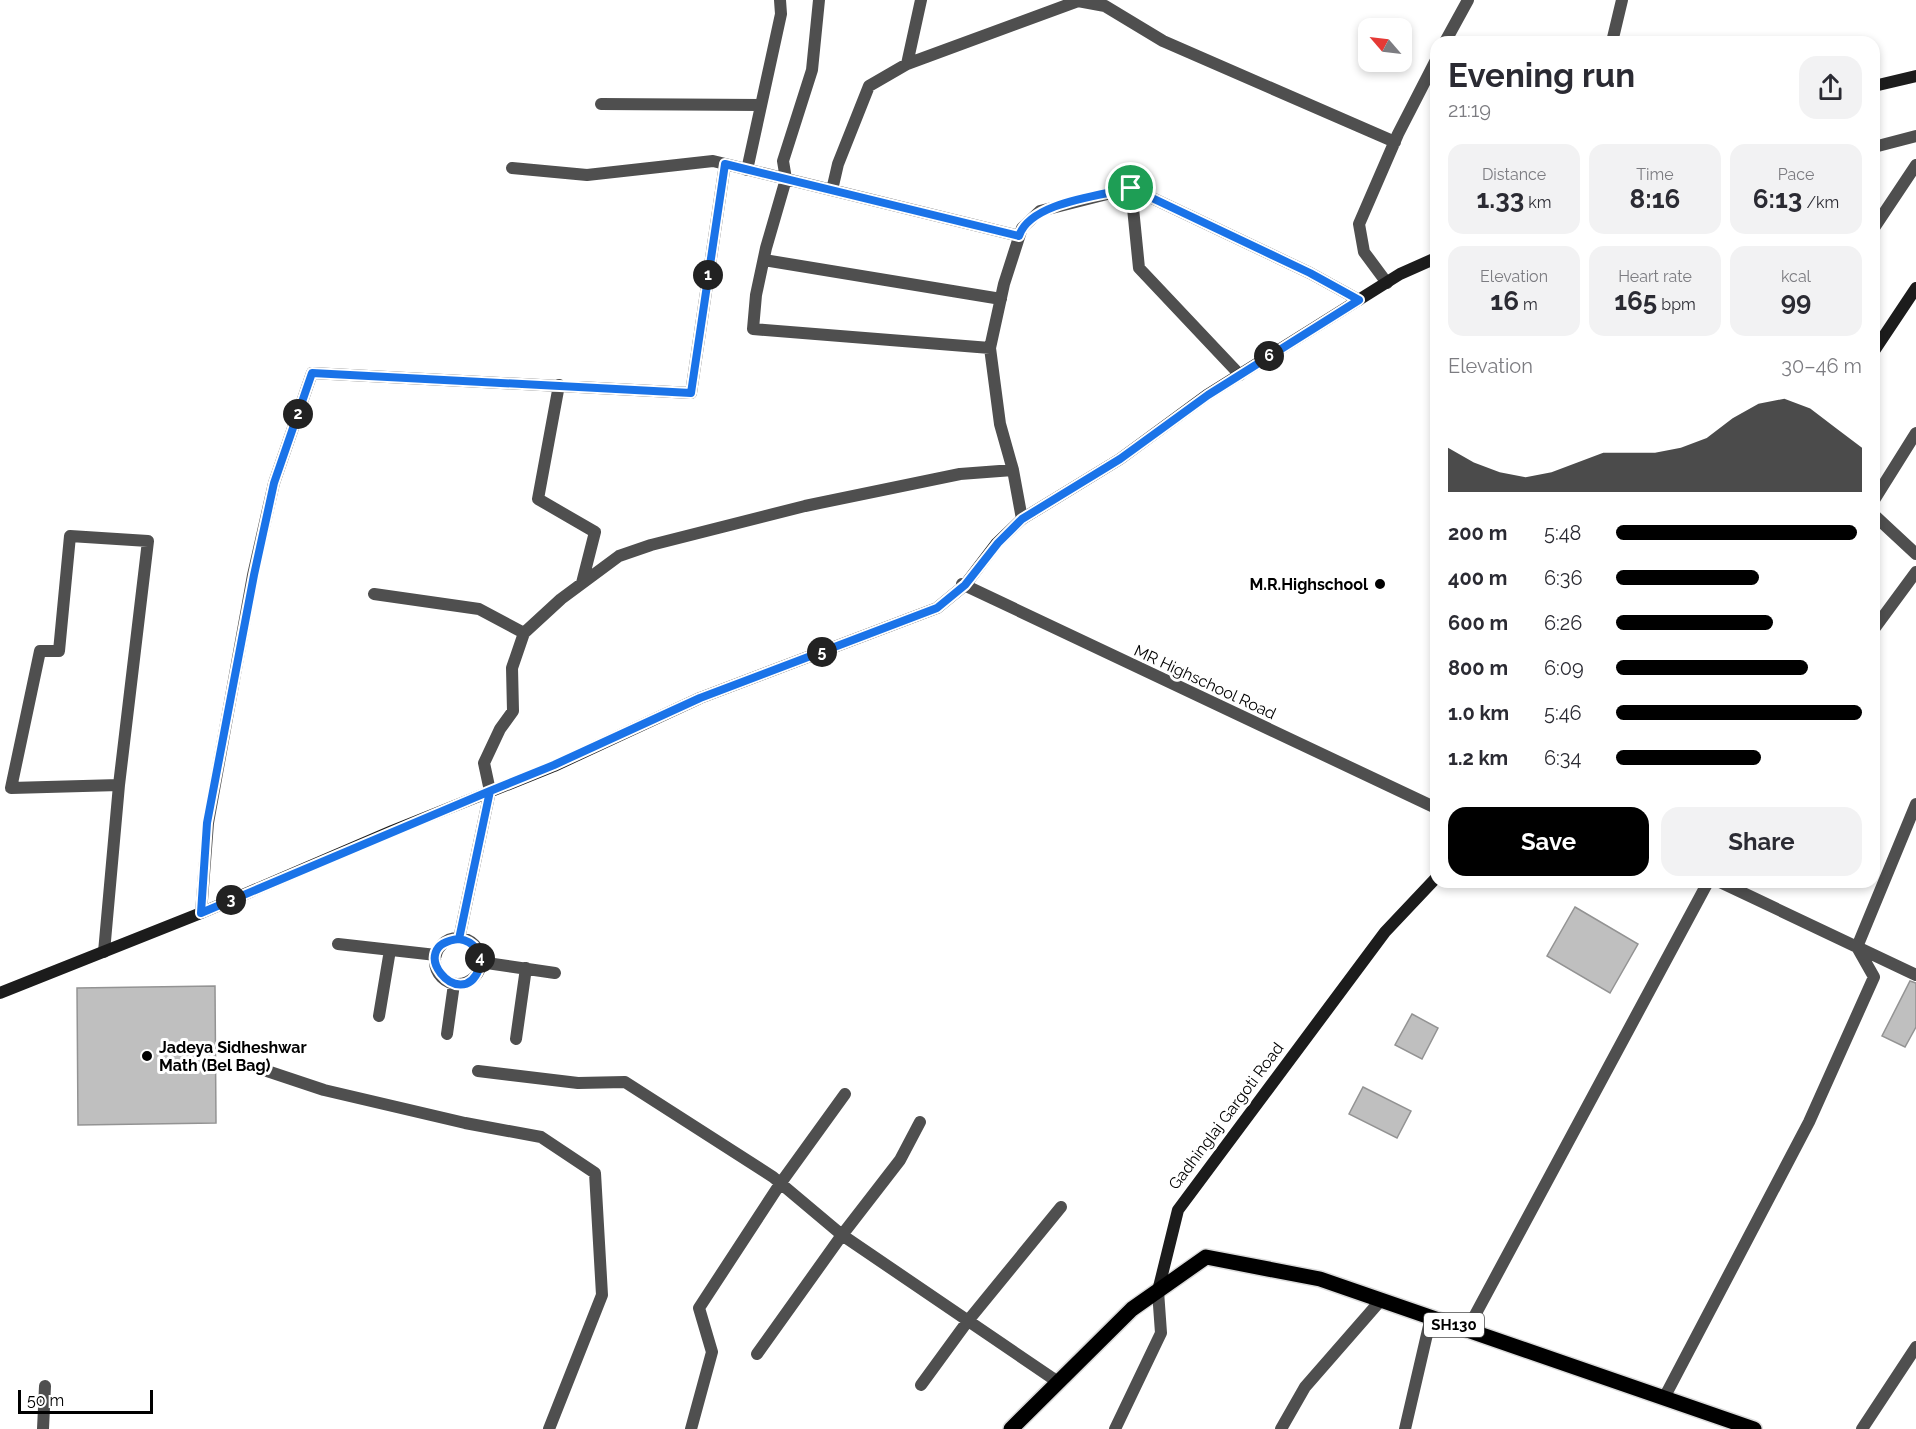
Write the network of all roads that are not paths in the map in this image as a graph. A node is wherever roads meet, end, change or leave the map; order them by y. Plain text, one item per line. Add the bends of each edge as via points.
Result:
1 (780, 0) edge
2 (819, 0) edge
3 (921, 0) edge
4 (1468, 0) edge
5 (1622, 0) edge
6 (1078, 1) edge
7 (1448, 36) edge
8 (1613, 36) edge
9 (907, 64) junction
10 (1430, 72) edge
11 (1916, 76) edge
12 (1880, 85) edge
13 (601, 104) dead end
14 (761, 105) junction
15 (1916, 136) edge
16 (1395, 142) junction
17 (1880, 145) edge
18 (725, 164) junction
19 (1916, 165) edge
20 (512, 168) dead end
21 (747, 170) junction
22 (786, 179) junction
23 (1131, 188) junction
24 (832, 190) junction
25 (1880, 219) edge
26 (1019, 236) junction
27 (764, 260) junction
28 (1430, 261) edge
29 (1387, 283) junction
30 (1916, 288) edge
31 (1001, 298) junction
32 (1359, 300) junction
33 (1880, 342) edge
34 (990, 348) junction
35 (1240, 375) junction
36 (559, 385) junction
37 (1916, 433) edge
38 (1013, 470) junction
39 (1880, 490) edge
40 (1022, 519) junction
41 (1880, 521) edge
42 (1916, 554) edge
43 (1916, 572) edge
44 (582, 583) junction
45 (964, 584) junction
46 (374, 594) dead end
47 (1880, 621) edge
48 (524, 633) junction
49 (119, 785) junction
50 (490, 791) junction
51 (1916, 804) edge
52 (1430, 805) edge
53 (1430, 884) edge
54 (1705, 888) edge
55 (1733, 888) edge
56 (201, 913) junction
57 (459, 939) junction
58 (338, 944) dead end
59 (1857, 947) junction
60 (390, 950) junction
61 (104, 952) junction
62 (436, 955) junction
63 (480, 962) junction
64 (526, 968) junction
65 (555, 973) dead end
66 (1916, 975) edge
67 (454, 984) junction
68 (0, 993) edge
69 (379, 1016) dead end
70 (447, 1034) dead end
71 (516, 1039) dead end
72 (258, 1068) dead end
73 (478, 1071) dead end
74 (845, 1094) dead end
75 (920, 1122) dead end
76 (780, 1184) junction
77 (1061, 1207) dead end
78 (842, 1235) junction
79 (1158, 1291) junction
80 (1381, 1300) junction
81 (1431, 1317) junction
82 (967, 1322) junction
83 (1467, 1330) junction
84 (1916, 1347) edge
85 (758, 1354) dead end
86 (1058, 1382) junction
87 (921, 1385) dead end
88 (45, 1386) dead end
89 (1664, 1398) junction
90 (43, 1429) edge
91 (549, 1429) edge
92 (691, 1429) edge
93 (1011, 1429) edge
94 (1115, 1429) edge
95 (1281, 1429) edge
96 (1405, 1429) edge
97 (1754, 1429) edge
98 (1862, 1429) edge

1 - 14 street via 781,14
2 - 22 street via 812,70 783,161
3 - 9 street
4 - 7 street
5 - 8 street
6 - 9 street
6 - 16 street via 1105,6 1163,41
9 - 24 street via 869,86 838,164
10 - 16 street
11 - 12 street
13 - 14 street
14 - 21 street
15 - 17 street
16 - 29 street via 1359,224 1364,252
18 - 20 street via 713,161 587,175
18 - 21 street
18 - 36 street via 691,393
19 - 25 street
21 - 22 street
22 - 24 street
22 - 27 street
23 - 26 street via 1040,211
23 - 32 street
23 - 35 street via 1139,268
24 - 26 street
26 - 31 street
27 - 31 street
27 - 34 street via 753,329
28 - 29 street
29 - 32 street
30 - 33 street
31 - 34 street
32 - 35 street
34 - 38 street via 1000,424
35 - 40 street via 1120,459
36 - 44 street via 538,499 595,532
36 - 56 street via 312,373 274,483 254,575 207,823
37 - 39 street
38 - 40 street
38 - 44 street via 960,474 805,506 651,546 619,556
40 - 45 street
41 - 42 street
43 - 47 street
44 - 48 street
45 - 50 street via 937,608 700,698
45 - 52 street, MR Highschool Road
46 - 48 street via 478,609
48 - 50 street via 512,668 513,711 484,762
49 - 49 street via 11,788 40,651 59,651 70,537 148,542
49 - 61 street
50 - 56 street
50 - 57 street
51 - 59 street
53 - 79 street, Gadhinglaj Gargoti Road via 1385,932 1178,1210
54 - 83 street
55 - 59 street
56 - 61 street
57 - 62 street via 444,943
57 - 63 street via 477,949
58 - 60 street
59 - 66 street
59 - 89 street via 1874,977 1809,1122
60 - 62 street
60 - 69 street
61 - 68 street
62 - 67 street via 437,970
63 - 64 street
63 - 67 street via 479,970 469,981
64 - 65 street
64 - 71 street
67 - 70 street
72 - 91 street via 324,1090 542,1137 595,1173 602,1295
73 - 76 street via 578,1083 625,1082
74 - 76 street
75 - 78 street via 900,1160
76 - 78 street
76 - 92 street via 699,1308 712,1352
77 - 82 street
78 - 82 street
78 - 85 street
79 - 80 main road, SH130 via 1206,1257 1320,1279
79 - 86 main road, SH130 via 1132,1309
79 - 94 street via 1161,1333
80 - 81 main road, SH130
80 - 95 street via 1305,1387
81 - 83 main road, SH130
81 - 96 street
82 - 86 street
82 - 87 street
83 - 89 main road, SH130
84 - 98 street
86 - 93 main road, SH130
88 - 90 street
89 - 97 main road, SH130

